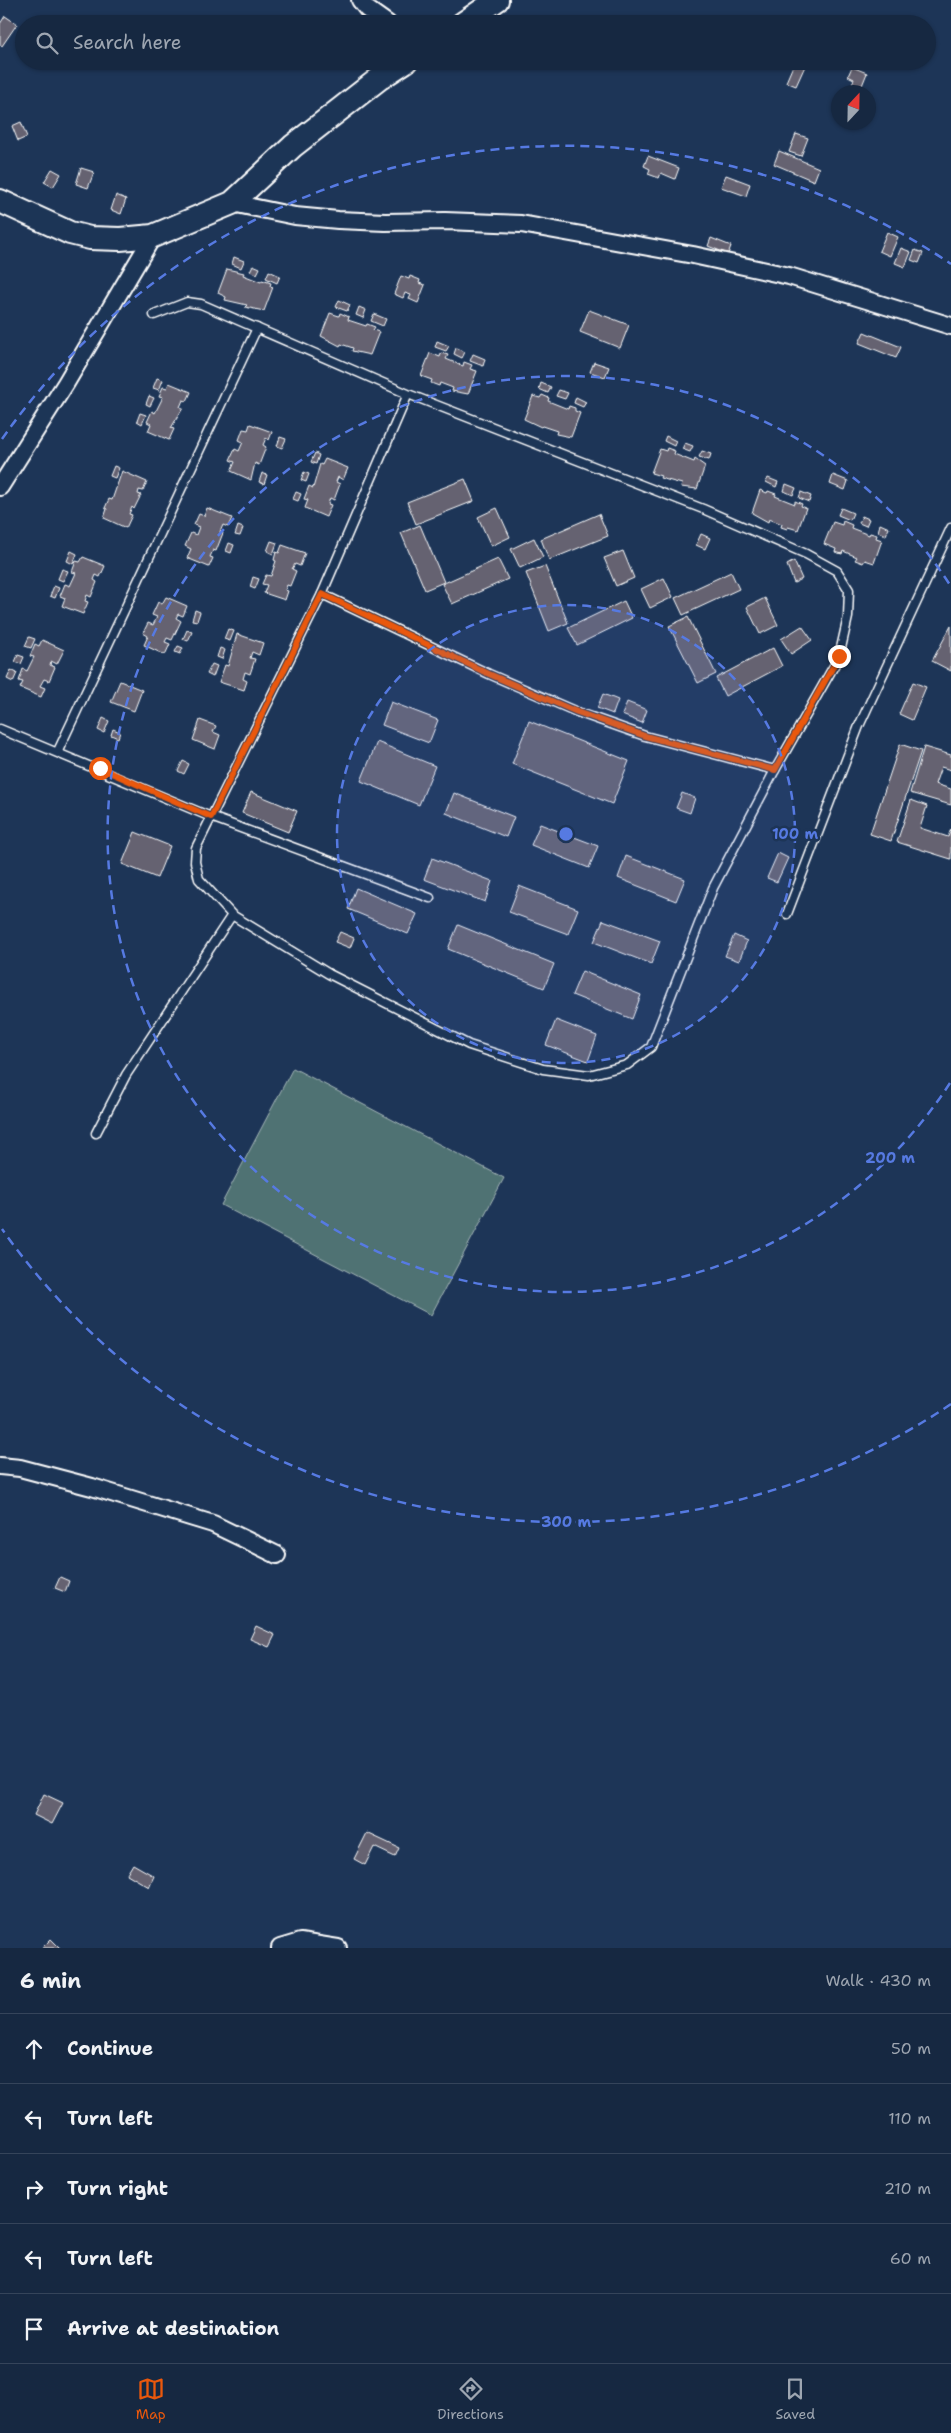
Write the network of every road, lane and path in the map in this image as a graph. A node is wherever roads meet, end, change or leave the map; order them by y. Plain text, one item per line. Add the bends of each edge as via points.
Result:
1 (360, 0) edge
2 (497, 0) edge
3 (375, 15) edge
4 (475, 15) edge
5 (392, 70) edge
6 (0, 201) edge
7 (232, 203) junction
8 (153, 236) junction
9 (154, 315) dead end
10 (951, 326) edge
11 (257, 328) junction
12 (408, 394) junction
13 (0, 487) edge
14 (951, 528) edge
15 (322, 594) junction
16 (0, 729) edge
17 (58, 751) junction
18 (775, 770) junction
19 (211, 817) junction
20 (430, 898) dead end
21 (787, 914) dead end
22 (232, 915) junction
23 (96, 1133) dead end
24 (0, 1466) edge
25 (278, 1555) dead end
26 (280, 1948) edge
27 (338, 1948) edge

1 - 3 street
2 - 4 street
5 - 7 street via 293,146
6 - 8 street via 70,233 90,238
7 - 8 street
7 - 10 street via 295,216 338,220 520,224 789,276
8 - 13 street
9 - 11 lane via 186,302 201,304
11 - 12 lane
11 - 17 lane
12 - 15 lane
12 - 18 lane via 703,509 837,571 850,590 839,656
14 - 21 lane via 859,726
15 - 18 lane via 577,712 645,736
15 - 19 lane
16 - 17 lane
17 - 19 lane
18 - 22 lane via 713,888 651,1047 627,1065 588,1075 543,1069 469,1045 329,974
19 - 20 lane
19 - 22 lane via 196,848 195,862 199,879
22 - 23 lane via 126,1075
24 - 25 street via 20,1468 92,1487 204,1522
26 - 27 street via 300,1942

